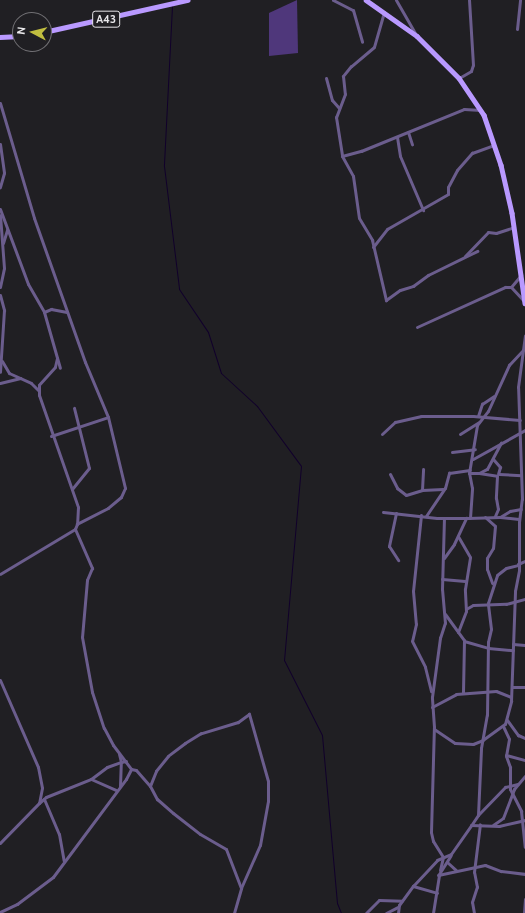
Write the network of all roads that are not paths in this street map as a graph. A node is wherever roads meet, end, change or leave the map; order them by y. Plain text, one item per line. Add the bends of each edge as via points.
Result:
1 (187, 0) edge
2 (332, 0) edge
3 (366, 0) edge
4 (396, 0) edge
5 (468, 0) edge
6 (520, 0) edge
7 (384, 12) junction
8 (52, 30) edge
9 (516, 30) dead end
10 (12, 36) edge
11 (417, 36) junction
12 (0, 37) edge
13 (362, 42) dead end
14 (326, 78) dead end
15 (459, 78) junction
16 (0, 102) edge
17 (339, 108) junction
18 (481, 110) junction
19 (408, 132) junction
20 (397, 137) junction
21 (0, 144) edge
22 (412, 144) dead end
23 (494, 145) junction
24 (342, 156) junction
25 (0, 187) edge
26 (0, 209) edge
27 (423, 210) junction
28 (514, 227) junction
29 (7, 229) junction
30 (3, 245) junction
31 (373, 247) junction
32 (477, 251) dead end
33 (462, 259) junction
34 (0, 270) edge
35 (4, 272) junction
36 (521, 277) junction
37 (0, 287) edge
38 (512, 287) junction
39 (0, 295) edge
40 (525, 303) edge
41 (44, 312) junction
42 (67, 312) junction
43 (416, 327) dead end
44 (1, 331) edge
45 (525, 335) edge
46 (524, 349) junction
47 (57, 358) junction
48 (1, 359) edge
49 (60, 368) dead end
50 (0, 372) edge
51 (20, 378) junction
52 (0, 383) edge
53 (39, 391) junction
54 (494, 396) junction
55 (74, 408) dead end
56 (478, 416) junction
57 (108, 417) junction
58 (484, 417) junction
59 (520, 420) junction
60 (479, 422) junction
61 (78, 427) junction
62 (525, 430) edge
63 (521, 432) junction
64 (382, 434) dead end
65 (460, 434) dead end
66 (52, 436) junction
67 (501, 443) junction
68 (475, 449) junction
69 (452, 452) dead end
70 (473, 459) junction
71 (493, 459) junction
72 (523, 467) edge
73 (423, 469) dead end
74 (469, 471) junction
75 (480, 473) junction
76 (390, 474) dead end
77 (498, 475) junction
78 (521, 475) junction
79 (72, 489) junction
80 (444, 489) junction
81 (422, 490) junction
82 (523, 496) edge
83 (525, 509) edge
84 (520, 510) junction
85 (383, 512) dead end
86 (396, 513) junction
87 (420, 515) junction
88 (426, 516) junction
89 (495, 516) junction
90 (500, 516) junction
91 (484, 517) junction
92 (444, 518) junction
93 (468, 518) junction
94 (519, 519) junction
95 (77, 524) junction
96 (75, 528) junction
97 (458, 536) junction
98 (444, 558) junction
99 (398, 560) dead end
100 (525, 561) edge
101 (518, 565) junction
102 (0, 574) edge
103 (442, 579) junction
104 (466, 581) junction
105 (492, 583) junction
106 (525, 599) edge
107 (465, 601) junction
108 (516, 602) junction
109 (473, 605) junction
110 (488, 605) junction
111 (466, 609) junction
112 (444, 612) junction
113 (458, 632) junction
114 (464, 641) junction
115 (513, 644) junction
116 (525, 644) edge
117 (488, 648) junction
118 (513, 650) junction
119 (0, 680) edge
120 (512, 687) junction
121 (525, 687) edge
122 (432, 692) junction
123 (486, 692) junction
124 (463, 693) junction
125 (511, 697) junction
126 (432, 707) junction
127 (507, 720) junction
128 (503, 726) junction
129 (434, 729) junction
130 (508, 734) junction
131 (518, 735) junction
132 (525, 738) edge
133 (484, 739) junction
134 (118, 752) junction
135 (506, 755) junction
136 (525, 760) edge
137 (126, 761) junction
138 (121, 762) junction
139 (131, 769) junction
140 (525, 776) edge
141 (91, 779) junction
142 (509, 784) junction
143 (518, 784) junction
144 (120, 786) junction
145 (150, 786) junction
146 (116, 790) junction
147 (512, 794) junction
148 (44, 799) junction
149 (38, 803) junction
150 (478, 815) junction
151 (524, 821) edge
152 (472, 824) junction
153 (480, 824) junction
154 (491, 826) junction
155 (0, 843) edge
156 (525, 847) edge
157 (451, 854) junction
158 (443, 857) junction
159 (64, 861) junction
160 (447, 862) junction
161 (475, 868) junction
162 (440, 870) junction
163 (456, 870) junction
164 (525, 873) edge
165 (438, 875) junction
166 (413, 886) junction
167 (241, 888) junction
168 (437, 893) junction
169 (525, 899) edge
170 (402, 901) junction
171 (398, 907) junction
172 (0, 912) edge
173 (234, 913) edge
174 (366, 913) edge
175 (386, 913) edge
176 (398, 913) edge
177 (434, 913) edge
178 (474, 913) edge
179 (524, 913) edge

1 - 8 main road, A43
2 - 13 street via 353,10
3 - 7 main road
4 - 11 street
5 - 15 street via 473,65 472,71
6 - 9 street
7 - 11 main road
7 - 17 street via 374,47 343,76 345,94
10 - 12 main road
11 - 15 main road
14 - 17 street via 332,100
15 - 18 main road
16 - 42 street via 34,218
17 - 24 street via 336,117
18 - 19 street via 464,109
18 - 23 main road
19 - 20 street
19 - 22 street
20 - 24 street
20 - 27 street via 400,156
21 - 25 street via 4,173
23 - 27 street via 472,153 457,170 448,187 448,194
23 - 28 main road
24 - 31 street via 353,176 359,218 369,233
26 - 29 street
26 - 30 street
27 - 31 street via 386,229
28 - 33 street via 496,233 488,232
28 - 36 main road
29 - 30 street
29 - 41 street via 28,284
30 - 35 street
31 - 33 street via 386,300 400,290 413,286 428,275
32 - 33 street
34 - 35 street
35 - 37 street
36 - 38 street
36 - 40 main road
38 - 40 street
38 - 43 street via 505,287
39 - 44 street via 4,307
41 - 42 street via 51,309
41 - 47 street
42 - 57 street
44 - 48 street
45 - 46 street
46 - 54 street via 509,365
46 - 59 street via 518,387
47 - 49 street
47 - 53 street via 55,367 41,381
48 - 50 street
48 - 51 street via 8,374
51 - 52 street
51 - 53 street via 31,383
53 - 66 street
54 - 56 street via 481,405
54 - 58 street
55 - 61 street
56 - 58 street
56 - 64 street via 410,417 395,422
57 - 61 street
57 - 95 street via 124,483 123,493 108,508
58 - 59 street
58 - 60 street
59 - 63 street
60 - 65 street
60 - 68 street
61 - 66 street
61 - 79 street via 89,469
62 - 63 street
63 - 67 street
63 - 72 street
66 - 79 street
67 - 70 street
67 - 71 street
68 - 69 street
68 - 70 street
70 - 74 street
71 - 75 street via 487,469
71 - 77 street via 500,467
72 - 78 street
73 - 81 street
74 - 75 street
74 - 80 street via 449,473
74 - 93 street via 472,488
75 - 77 street
76 - 81 street via 404,494 412,495
77 - 78 street
77 - 89 street via 498,508
78 - 82 street
79 - 95 street via 78,507
80 - 81 street
80 - 88 street
82 - 84 street
83 - 84 street
84 - 90 street
84 - 94 street
85 - 86 street
86 - 87 street
86 - 99 street via 389,546
87 - 88 street
87 - 122 street via 413,591 416,624 412,641
88 - 92 street
89 - 90 street
89 - 91 street
90 - 94 street
91 - 93 street
91 - 105 street via 495,526 493,548 487,558 487,569
92 - 93 street
92 - 98 street
93 - 97 street
94 - 101 street
95 - 96 street
96 - 102 street
96 - 134 street via 92,568 87,580 82,637 91,673 92,692 104,728
97 - 98 street
97 - 104 street via 470,556
98 - 103 street
100 - 101 street
101 - 105 street via 504,570
101 - 108 street
103 - 104 street
103 - 112 street
104 - 107 street
105 - 110 street
106 - 108 street
107 - 109 street
107 - 111 street
108 - 110 street
108 - 115 street
109 - 110 street
109 - 111 street
110 - 117 street via 491,629
111 - 113 street
112 - 113 street
112 - 122 street via 445,623 440,638
113 - 114 street
114 - 117 street
114 - 124 street
115 - 116 street
115 - 118 street
117 - 118 street
117 - 123 street
118 - 120 street
119 - 149 street via 38,767 42,788
120 - 121 street
120 - 125 street
122 - 126 street
123 - 124 street
123 - 125 street via 498,691
123 - 133 street
124 - 126 street via 448,697
125 - 127 street
126 - 129 street
127 - 128 street
127 - 131 street
128 - 130 street
128 - 133 street
129 - 133 street via 455,743 473,744
129 - 158 street via 430,832
130 - 131 street
130 - 135 street
131 - 132 street
133 - 150 street
134 - 137 street
134 - 138 street
135 - 136 street
135 - 142 street via 510,767
137 - 138 street
137 - 139 street
138 - 141 street via 107,767
138 - 144 street
139 - 144 street
139 - 145 street via 136,770
140 - 143 street
141 - 146 street
141 - 148 street
142 - 143 street
142 - 147 street
142 - 150 street
143 - 147 street
144 - 146 street
145 - 167 street via 157,800 200,834 226,849
145 - 167 street via 156,771 168,756 185,743 201,733 235,723 249,714 268,781 268,801 260,845
146 - 159 street
147 - 151 street via 520,807
147 - 154 street via 503,818
148 - 149 street
148 - 159 street via 59,834
149 - 155 street
150 - 152 street
151 - 154 street
151 - 156 street
152 - 153 street
152 - 157 street via 463,833
153 - 154 street
153 - 161 street
157 - 158 street
157 - 160 street
158 - 162 street
158 - 166 street via 419,877
159 - 172 street via 46,884 17,904
160 - 162 street
160 - 163 street
161 - 163 street
161 - 164 street via 487,865 501,871
161 - 178 street via 477,887 472,902
162 - 165 street
163 - 165 street
165 - 168 street
166 - 168 street
166 - 170 street
167 - 173 street
168 - 177 street
169 - 179 street
170 - 171 street
170 - 174 street via 379,900
171 - 175 street
171 - 176 street

